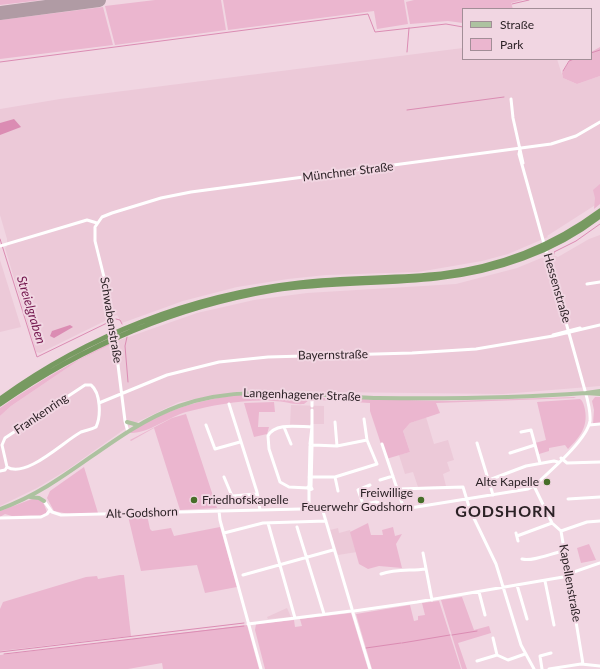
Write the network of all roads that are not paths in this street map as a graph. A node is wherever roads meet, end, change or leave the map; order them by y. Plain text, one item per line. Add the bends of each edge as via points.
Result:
1 (512, 99) dead end
2 (600, 122) edge
3 (520, 149) junction
4 (600, 211) edge
5 (600, 216) edge
6 (97, 223) junction
7 (2, 246) edge
8 (600, 282) edge
9 (588, 284) dead end
10 (600, 325) edge
11 (569, 331) junction
12 (600, 390) edge
13 (122, 393) junction
14 (586, 393) junction
15 (600, 394) edge
16 (312, 395) junction
17 (0, 399) edge
18 (99, 403) junction
19 (0, 404) edge
20 (228, 404) dead end
21 (125, 417) junction
22 (364, 418) dead end
23 (127, 422) junction
24 (335, 422) dead end
25 (600, 424) edge
26 (139, 425) junction
27 (206, 425) dead end
28 (589, 425) junction
29 (284, 427) junction
30 (312, 427) junction
31 (129, 430) junction
32 (521, 432) dead end
33 (367, 440) junction
34 (240, 442) junction
35 (477, 443) dead end
36 (291, 444) dead end
37 (382, 444) dead end
38 (311, 445) junction
39 (535, 445) junction
40 (338, 446) junction
41 (510, 453) dead end
42 (562, 458) junction
43 (558, 462) junction
44 (600, 462) edge
45 (540, 463) junction
46 (7, 468) junction
47 (0, 471) edge
48 (393, 476) junction
49 (224, 477) dead end
50 (310, 477) junction
51 (335, 477) junction
52 (380, 480) dead end
53 (489, 480) junction
54 (370, 485) dead end
55 (534, 486) junction
56 (310, 488) junction
57 (398, 489) junction
58 (338, 491) dead end
59 (40, 492) junction
60 (257, 494) junction
61 (493, 495) junction
62 (29, 497) junction
63 (600, 497) edge
64 (467, 499) junction
65 (568, 499) dead end
66 (43, 501) junction
67 (364, 504) junction
68 (600, 504) edge
69 (310, 508) junction
70 (322, 508) junction
71 (0, 509) edge
72 (404, 509) junction
73 (50, 510) junction
74 (260, 510) junction
75 (219, 511) junction
76 (0, 518) edge
77 (326, 521) junction
78 (600, 521) edge
79 (268, 523) junction
80 (552, 523) junction
81 (297, 527) dead end
82 (561, 531) junction
83 (224, 533) junction
84 (518, 541) dead end
85 (333, 550) junction
86 (564, 551) junction
87 (423, 552) dead end
88 (307, 557) junction
89 (522, 559) dead end
90 (600, 563) edge
91 (280, 565) junction
92 (426, 569) junction
93 (381, 574) dead end
94 (243, 575) dead end
95 (568, 575) junction
96 (545, 581) junction
97 (517, 585) junction
98 (503, 587) junction
99 (479, 592) junction
100 (432, 600) junction
101 (353, 611) junction
102 (324, 614) junction
103 (485, 615) dead end
104 (294, 618) junction
105 (527, 619) dead end
106 (248, 624) junction
107 (554, 626) dead end
108 (493, 638) dead end
109 (551, 653) dead end
110 (525, 654) junction
111 (497, 655) junction
112 (477, 661) dead end
113 (582, 664) junction
114 (600, 666) edge
115 (261, 669) edge
116 (370, 669) edge
117 (534, 669) edge
118 (542, 669) edge
119 (549, 669) edge
120 (582, 669) edge

1 - 3 street, Hessenstraße via 513,118
2 - 3 street, Münchner Straße via 582,133 561,141
3 - 6 street, Münchner Straße via 191,192 112,213 102,217
3 - 11 street, Hessenstraße
4 - 17 highway via 544,245 481,267 424,275 292,284 243,292 190,305 150,318 98,340 42,371
5 - 19 highway via 568,237 535,253 476,272 424,279 289,288 191,309 137,328 83,352
6 - 7 street via 87,220
6 - 13 street, Schwabenstraße via 94,238 105,278
8 - 9 street
10 - 11 street, Bayernstraße
11 - 13 street, Bayernstraße via 494,347 458,351 237,359 185,369
11 - 14 street, Hessenstraße
12 - 14 main road, Langenhagener Straße
13 - 18 street
13 - 21 street, Schwabenstraße
14 - 15 main road, Langenhagener Straße
14 - 16 main road, Langenhagener Straße via 447,399
14 - 28 street, Hessenstraße
16 - 26 main road, Langenhagener Straße via 225,395 179,406
16 - 30 street
18 - 46 street via 97,424 94,428 81,432 29,467
18 - 46 street, Frankenring via 95,388 88,384 56,403 4,440 2,445
20 - 34 street
21 - 23 street, Schwabenstraße
21 - 31 street, Schwabenstraße
22 - 33 street
23 - 26 main road
23 - 31 street, Schwabenstraße
24 - 40 street
25 - 28 street
26 - 31 main road, Langenhagener Straße
27 - 34 street via 215,449
28 - 42 street, Alt-Godshorn via 584,436
29 - 30 street
29 - 36 street
29 - 56 street via 271,431 268,436 269,449 278,478 289,488
30 - 38 street
31 - 59 main road, Langenhagener Straße
32 - 39 street via 530,429
33 - 40 street
33 - 51 street via 377,464
34 - 60 street
35 - 53 street
37 - 48 street
38 - 40 street
38 - 50 street
39 - 41 street
39 - 45 street
42 - 43 street, Alt-Godshorn
42 - 44 street via 567,463
43 - 45 street
43 - 55 street, Alt-Godshorn
45 - 53 street
46 - 47 street
48 - 52 street
48 - 57 street
49 - 60 street via 232,496
50 - 51 street
50 - 56 street
51 - 58 street
53 - 61 street
54 - 67 street via 358,490
55 - 61 street, Alt-Godshorn
55 - 80 street, Kapellenstraße
56 - 69 street
57 - 64 street via 462,486
57 - 72 street
59 - 62 main road, Langenhagener Straße
59 - 66 main road
60 - 74 street
61 - 64 street, Alt-Godshorn
62 - 66 main road
62 - 71 main road, Langenhagener Straße
63 - 65 street
63 - 68 street
64 - 72 street, Alt-Godshorn
64 - 98 street via 496,564
66 - 73 street
67 - 70 street, Alt-Godshorn
67 - 72 street, Alt-Godshorn via 379,502
69 - 70 street, Alt-Godshorn
69 - 74 street, Alt-Godshorn
70 - 77 street
73 - 75 street, Alt-Godshorn via 62,515
73 - 76 street via 42,516
74 - 75 street, Alt-Godshorn
75 - 83 street
77 - 79 street
77 - 85 street
78 - 82 street via 587,522
79 - 83 street
79 - 91 street
80 - 82 street, Kapellenstraße
80 - 84 street via 516,535
81 - 88 street
82 - 86 street, Kapellenstraße
83 - 106 street
85 - 88 street
85 - 101 street
86 - 89 street via 549,553 544,557
86 - 95 street, Kapellenstraße
87 - 92 street
88 - 91 street
88 - 102 street
90 - 95 street
91 - 94 street
91 - 104 street
92 - 93 street via 397,570
92 - 100 street
95 - 96 street
95 - 113 street, Kapellenstraße
96 - 97 street
96 - 107 street
97 - 98 street
97 - 105 street
98 - 99 street
98 - 110 street
99 - 100 street
99 - 103 street
100 - 101 street
101 - 102 street
101 - 116 street
102 - 104 street
104 - 106 street
106 - 115 street
108 - 111 street
109 - 118 street via 540,656
110 - 111 street via 508,660
110 - 117 street
111 - 112 street
113 - 114 street
113 - 119 street
113 - 120 street, Kapellenstraße

